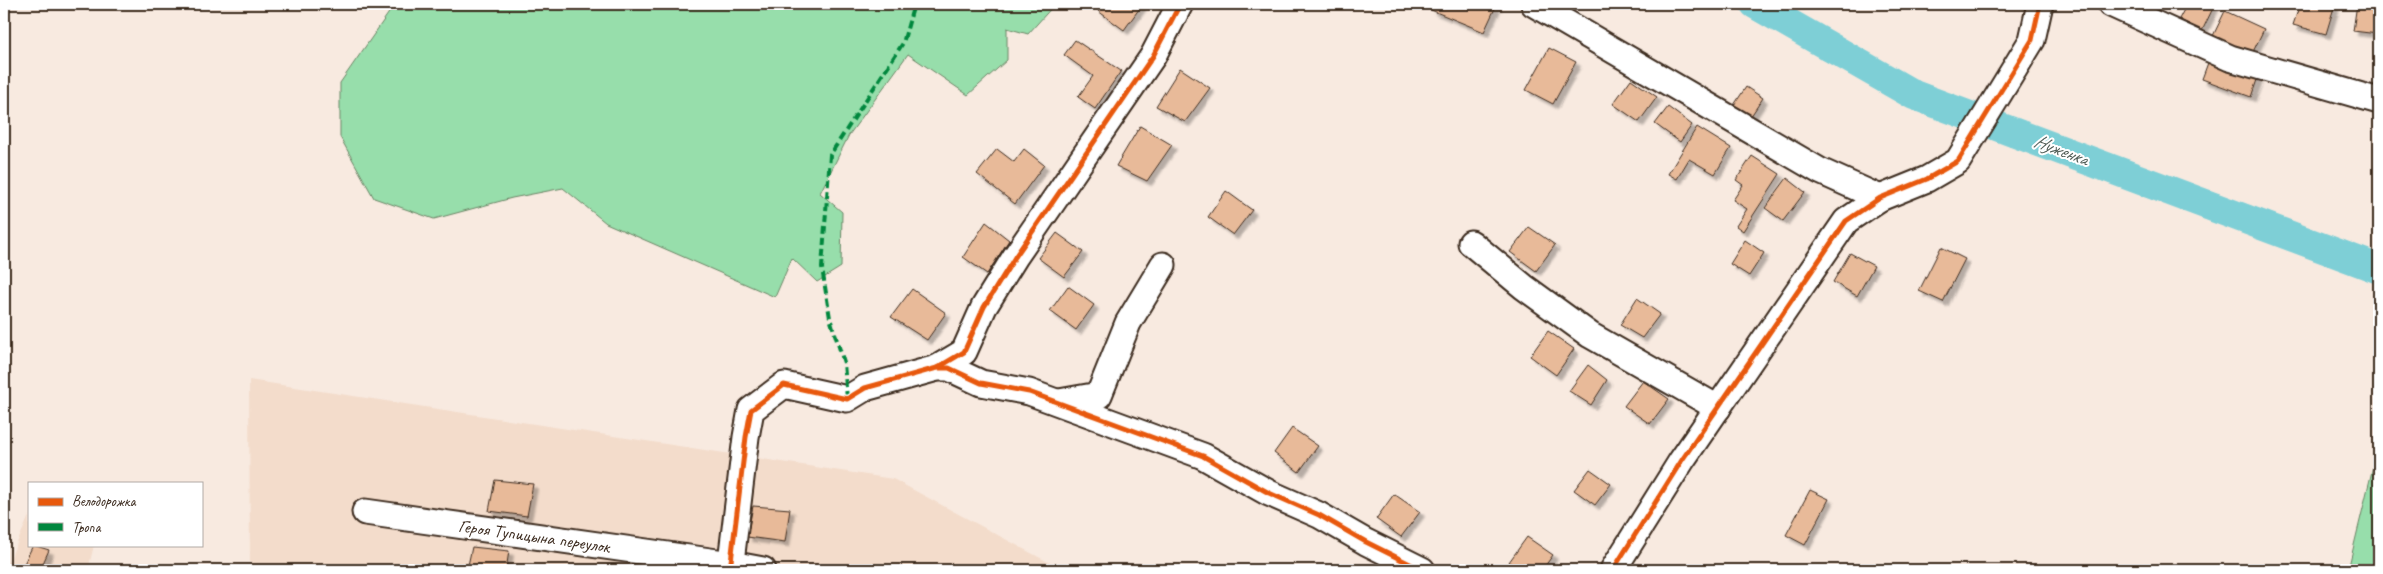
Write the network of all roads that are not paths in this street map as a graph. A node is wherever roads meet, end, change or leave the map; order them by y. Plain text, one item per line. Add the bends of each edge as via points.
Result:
1 (1180, 4) edge
2 (1534, 4) edge
3 (2040, 4) edge
4 (2111, 4) edge
5 (2379, 101) edge
6 (1880, 198) junction
7 (1471, 244) dead end
8 (1163, 265) dead end
9 (937, 368) junction
10 (1059, 402) junction
11 (1718, 408) junction
12 (365, 512) dead end
13 (730, 567) edge
14 (763, 570) edge
15 (1422, 570) edge
16 (1613, 570) edge

1 - 9 street via 1153,56 1015,257 984,307 964,352
2 - 6 street via 1820,171
3 - 6 street via 2032,40 1958,161 1927,179
4 - 5 street via 2230,58
6 - 11 street via 1846,221
7 - 11 street via 1590,335
8 - 10 street via 1128,323 1099,395
9 - 10 street via 949,368 981,383 1030,392
9 - 13 street via 865,388 846,399 784,385 752,410
10 - 15 street via 1203,456 1268,493 1319,515
11 - 16 street
12 - 13 street, Героя Тупицына переулок
13 - 14 street, Героя Тупицына переулок

